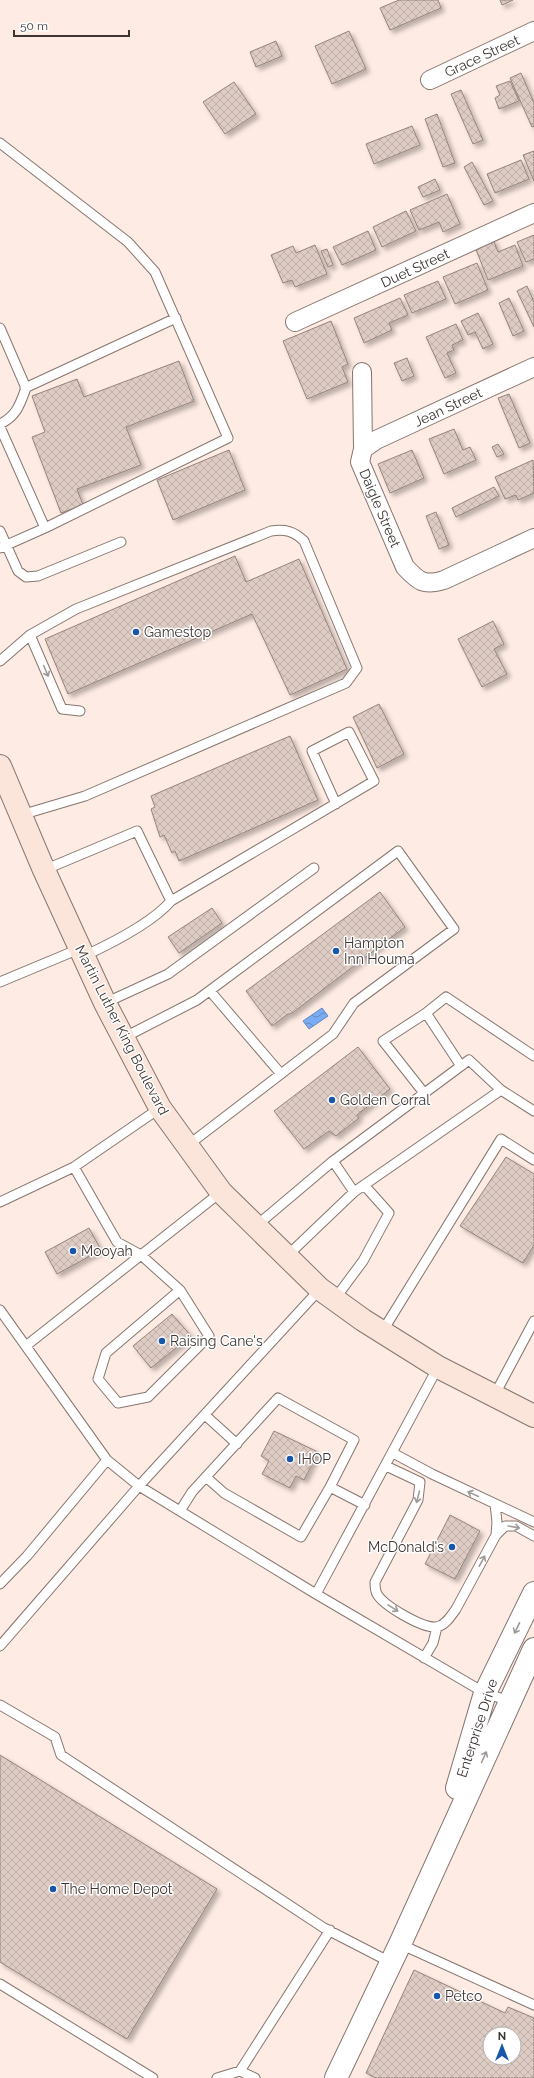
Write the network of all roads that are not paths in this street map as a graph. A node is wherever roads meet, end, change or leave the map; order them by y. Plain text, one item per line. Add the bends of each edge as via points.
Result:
1 (534, 31) edge
2 (430, 80) dead end
3 (0, 143) edge
4 (534, 213) edge
5 (176, 318) junction
6 (295, 322) dead end
7 (0, 328) edge
8 (534, 367) edge
9 (362, 372) dead end
10 (25, 388) junction
11 (0, 424) edge
12 (0, 427) edge
13 (363, 449) junction
14 (45, 528) junction
15 (0, 531) edge
16 (534, 538) edge
17 (121, 542) dead end
18 (3, 546) edge
19 (30, 635) junction
20 (0, 661) edge
21 (80, 711) dead end
22 (2, 778) edge
23 (336, 804) junction
24 (21, 815) junction
25 (314, 868) dead end
26 (44, 870) junction
27 (172, 901) junction
28 (81, 953) junction
29 (0, 982) edge
30 (210, 991) junction
31 (105, 1003) junction
32 (426, 1012) junction
33 (124, 1038) junction
34 (534, 1056) edge
35 (461, 1066) junction
36 (281, 1074) junction
37 (501, 1090) junction
38 (424, 1093) junction
39 (160, 1108) junction
40 (534, 1111) edge
41 (187, 1146) junction
42 (534, 1160) edge
43 (333, 1161) junction
44 (74, 1167) junction
45 (364, 1184) junction
46 (221, 1192) junction
47 (354, 1192) junction
48 (0, 1202) edge
49 (256, 1226) junction
50 (142, 1255) junction
51 (286, 1256) junction
52 (180, 1290) junction
53 (327, 1295) junction
54 (0, 1310) edge
55 (534, 1321) edge
56 (382, 1332) junction
57 (27, 1345) junction
58 (438, 1367) junction
59 (494, 1396) junction
60 (205, 1414) junction
61 (534, 1416) edge
62 (237, 1444) junction
63 (393, 1453) junction
64 (107, 1460) junction
65 (386, 1466) junction
66 (206, 1477) junction
67 (140, 1486) junction
68 (330, 1487) junction
69 (494, 1504) junction
70 (365, 1505) junction
71 (180, 1511) junction
72 (534, 1522) edge
73 (496, 1535) junction
74 (534, 1536) edge
75 (0, 1584) edge
76 (534, 1593) edge
77 (316, 1594) junction
78 (437, 1627) junction
79 (0, 1646) edge
80 (534, 1648) edge
81 (424, 1658) junction
82 (485, 1693) junction
83 (508, 1702) junction
84 (0, 1705) edge
85 (433, 1869) junction
86 (330, 1930) junction
87 (395, 1953) junction
88 (0, 1984) edge
89 (534, 2005) edge
90 (240, 2071) junction
91 (152, 2078) edge
92 (217, 2078) edge
93 (255, 2078) edge
94 (336, 2078) edge

1 - 2 street, Grace Street
3 - 5 lane via 128,242 155,272
4 - 6 street, Duet Street
5 - 10 lane
5 - 14 lane via 228,438
7 - 10 lane
8 - 13 street, Jean Street via 376,440
9 - 13 street, Daigle Street
10 - 11 lane via 20,408
12 - 14 lane
13 - 16 street, Daigle Street via 360,462 405,567 418,581 431,584 444,580
14 - 18 lane
15 - 18 lane
17 - 18 lane via 38,576 26,577 18,571
19 - 20 lane
19 -> 21 lane via 62,709
19 - 24 lane via 76,609 280,529 290,531 304,541 357,668 346,683 86,796
22 - 24 main road, Martin Luther King Boulevard
23 - 23 lane via 374,781 349,732 312,751
23 - 27 lane
24 - 26 main road, Martin Luther King Boulevard
25 - 31 lane via 168,974
26 - 27 lane via 137,831
26 - 28 main road, Martin Luther King Boulevard
27 - 28 lane via 164,910 109,945
28 - 29 lane
28 - 31 main road, Martin Luther King Boulevard
30 - 33 lane
30 - 36 lane
30 - 36 lane via 398,852 454,929 354,1003 333,1034
31 - 33 main road, Martin Luther King Boulevard
32 - 34 lane via 446,997
32 - 35 lane
32 - 38 lane via 383,1041
33 - 39 main road, Martin Luther King Boulevard
35 - 37 lane via 469,1060
35 - 38 lane
36 - 41 lane
37 - 40 lane
37 - 45 lane
38 - 43 lane
39 - 41 main road, Martin Luther King Boulevard
39 - 44 lane
41 - 46 main road, Martin Luther King Boulevard
42 - 56 lane via 501,1140
43 - 47 lane
43 - 49 lane
44 - 48 lane
44 - 50 lane via 117,1242
45 - 47 lane
45 - 53 lane via 389,1213 363,1261
46 - 49 main road, Martin Luther King Boulevard
46 - 50 lane
47 - 51 lane
49 - 51 main road, Martin Luther King Boulevard
50 - 52 lane
50 - 57 lane
51 - 53 main road, Martin Luther King Boulevard
52 - 52 lane via 106,1353 98,1379 118,1403 148,1397 209,1336
53 - 56 main road, Martin Luther King Boulevard
53 - 60 lane
54 - 57 lane
55 - 59 lane
56 - 58 main road, Martin Luther King Boulevard
57 - 64 lane
58 - 59 main road, Martin Luther King Boulevard
58 - 63 lane
59 - 61 main road, Martin Luther King Boulevard
60 - 62 lane
60 - 67 lane
62 - 66 lane
62 - 68 lane via 278,1398 354,1440
63 - 65 lane
69 -> 63 lane
64 - 67 lane
64 - 75 lane via 27,1556
65 - 70 lane
65 -> 78 lane via 420,1482 420,1491 418,1500 375,1582 376,1593 382,1601 422,1625
66 - 68 lane via 224,1493 301,1537
66 - 71 lane via 192,1492
67 - 71 lane
67 - 79 lane
68 - 70 lane
69 - 72 lane
69 - 73 lane
70 - 77 lane
71 - 77 lane
73 -> 74 lane via 504,1526 516,1526
78 -> 73 lane via 448,1620 456,1609
76 -> 82 street, Enterprise Drive
77 - 81 lane
78 - 81 lane via 433,1643
80 - 83 street, Enterprise Drive
81 - 82 lane
82 - 83 lane
82 - 85 street, Enterprise Drive
85 -> 83 street, Enterprise Drive
84 - 86 lane via 55,1737 61,1755
85 - 87 street, Enterprise Drive
86 - 87 lane
86 - 90 lane
87 - 89 lane
87 - 94 street, Enterprise Drive
88 - 91 lane
90 - 92 lane
90 - 93 lane

